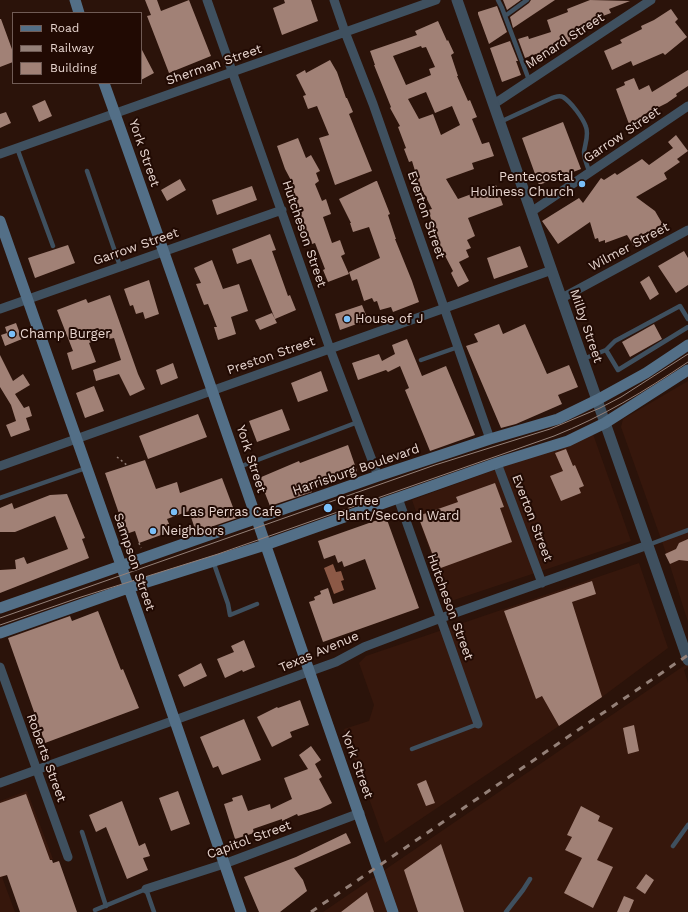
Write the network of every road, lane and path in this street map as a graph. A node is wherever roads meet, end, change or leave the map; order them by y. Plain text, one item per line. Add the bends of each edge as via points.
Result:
1 (75, 0) edge
2 (207, 0) edge
3 (334, 0) edge
4 (436, 0) edge
5 (457, 0) edge
6 (498, 0) edge
7 (527, 0) edge
8 (651, 0) edge
9 (79, 12) edge
10 (505, 16) junction
11 (345, 32) junction
12 (233, 72) junction
13 (529, 80) junction
14 (104, 84) edge
15 (494, 104) junction
16 (688, 106) edge
17 (115, 114) junction
18 (500, 122) junction
19 (17, 148) junction
20 (0, 154) edge
21 (87, 171) dead end
22 (590, 173) junction
23 (282, 210) junction
24 (532, 212) junction
25 (0, 221) edge
26 (688, 230) edge
27 (53, 246) dead end
28 (164, 251) junction
29 (120, 266) junction
30 (552, 270) junction
31 (562, 298) junction
32 (28, 300) junction
33 (445, 308) junction
34 (0, 309) edge
35 (688, 319) edge
36 (688, 327) edge
37 (688, 345) edge
38 (458, 347) junction
39 (330, 349) junction
40 (606, 350) junction
41 (583, 359) junction
42 (421, 360) dead end
43 (688, 370) edge
44 (213, 390) junction
45 (597, 400) junction
46 (358, 422) junction
47 (605, 422) junction
48 (76, 439) junction
49 (490, 440) junction
50 (118, 457) dead end
51 (497, 463) junction
52 (0, 466) edge
53 (128, 466) dead end
54 (239, 467) junction
55 (86, 468) junction
56 (378, 476) junction
57 (0, 498) edge
58 (398, 498) junction
59 (256, 520) junction
60 (688, 530) edge
61 (265, 545) junction
62 (648, 545) junction
63 (213, 561) junction
64 (121, 565) junction
65 (542, 583) junction
66 (128, 588) junction
67 (257, 604) dead end
68 (0, 608) edge
69 (441, 618) junction
70 (0, 633) edge
71 (688, 660) edge
72 (0, 667) edge
73 (309, 672) junction
74 (174, 721) junction
75 (478, 724) joint
76 (412, 749) dead end
77 (37, 770) junction
78 (0, 783) edge
79 (360, 813) junction
80 (688, 825) edge
81 (82, 832) dead end
82 (673, 846) dead end
83 (68, 857) dead end
84 (224, 864) junction
85 (530, 879) dead end
86 (146, 889) junction
87 (106, 906) junction
88 (95, 910) dead end
89 (154, 912) edge
90 (241, 912) edge
91 (393, 912) edge
92 (506, 912) edge

1 - 9 main road
2 - 12 street, Hutcheson Street
3 - 11 street, Everton Street
4 - 11 street, Sherman Street
5 - 15 street, Milby Street
6 - 10 lane
7 - 10 lane
8 - 13 street, Menard Street
10 - 13 lane
11 - 12 street, Sherman Street
11 - 33 street, Everton Street
12 - 17 street, Sherman Street
12 - 23 street, Hutcheson Street
13 - 15 street, Menard Street
14 - 17 main road, York Street
15 - 18 street, Milby Street
16 - 22 street, Garrow Street
17 - 19 street, Sherman Street
17 - 28 main road, York Street
18 - 22 lane via 552,98 563,97 578,112 586,127 584,152
18 - 24 street, Milby Street
19 - 20 street, Sherman Street
19 - 27 lane
21 - 29 lane
22 - 24 street, Garrow Street
23 - 28 street, Garrow Street
23 - 39 street, Hutcheson Street
24 - 30 street, Milby Street
25 - 32 main road, Sampson Street
26 - 31 street, Wilmer Street
28 - 29 street, Garrow Street
28 - 44 main road, York Street
29 - 32 street, Garrow Street
30 - 31 street, Milby Street
30 - 33 street, Preston Street
31 - 41 street, Milby Street
32 - 34 street, Garrow Street
32 - 48 main road, Sampson Street
33 - 38 street, Everton Street
33 - 39 street, Preston Street
35 - 40 lane via 680,306 615,341
36 - 40 lane via 618,370
37 - 45 main road, Harrisburg Boulevard via 646,373
38 - 42 lane
38 - 49 street, Everton Street
39 - 44 street, Preston Street
39 - 46 street, Hutcheson Street
40 - 41 lane
41 - 45 street, Milby Street
43 - 47 main road
44 - 48 street, Preston Street
44 - 54 main road, York Street
45 - 47 street, Milby Street
45 - 49 main road, Harrisburg Boulevard via 558,419
46 - 54 lane
46 - 56 street, Hutcheson Street
47 - 51 main road via 568,440
47 - 62 street, Milby Street
48 - 52 street, Preston Street
48 - 55 main road, Sampson Street
49 - 56 main road, Harrisburg Boulevard
50 - 53 path
51 - 58 main road
51 - 65 street, Everton Street
54 - 59 main road, York Street
55 - 57 lane
55 - 64 main road, Sampson Street
56 - 59 main road, Harrisburg Boulevard
58 - 61 main road
58 - 69 street, Hutcheson Street
59 - 61 main road, York Street
59 - 64 main road, Harrisburg Boulevard
60 - 62 lane
61 - 63 main road
61 - 73 main road, York Street
62 - 65 street, Texas Avenue
62 - 71 street, Milby Street
63 - 66 main road
63 - 67 lane via 230,615
64 - 66 main road, Sampson Street
64 - 68 main road, Harrisburg Boulevard
65 - 69 street, Texas Avenue
66 - 70 main road
66 - 74 main road, Sampson Street
69 - 73 street, Texas Avenue via 364,647 336,662
69 - 75 street, Hutcheson Street
72 - 77 street, Roberts Street
73 - 74 street, Texas Avenue
73 - 79 main road, York Street
74 - 77 street, Texas Avenue
74 - 84 main road, Sampson Street
75 - 76 lane
77 - 78 street, Texas Avenue
77 - 83 street, Roberts Street
79 - 84 street, Capitol Street
79 - 91 main road, York Street
80 - 82 lane
81 - 87 lane
84 - 86 street, Capitol Street
84 - 90 main road, Sampson Street
85 - 92 lane
86 - 87 lane
86 - 89 lane
87 - 88 lane

